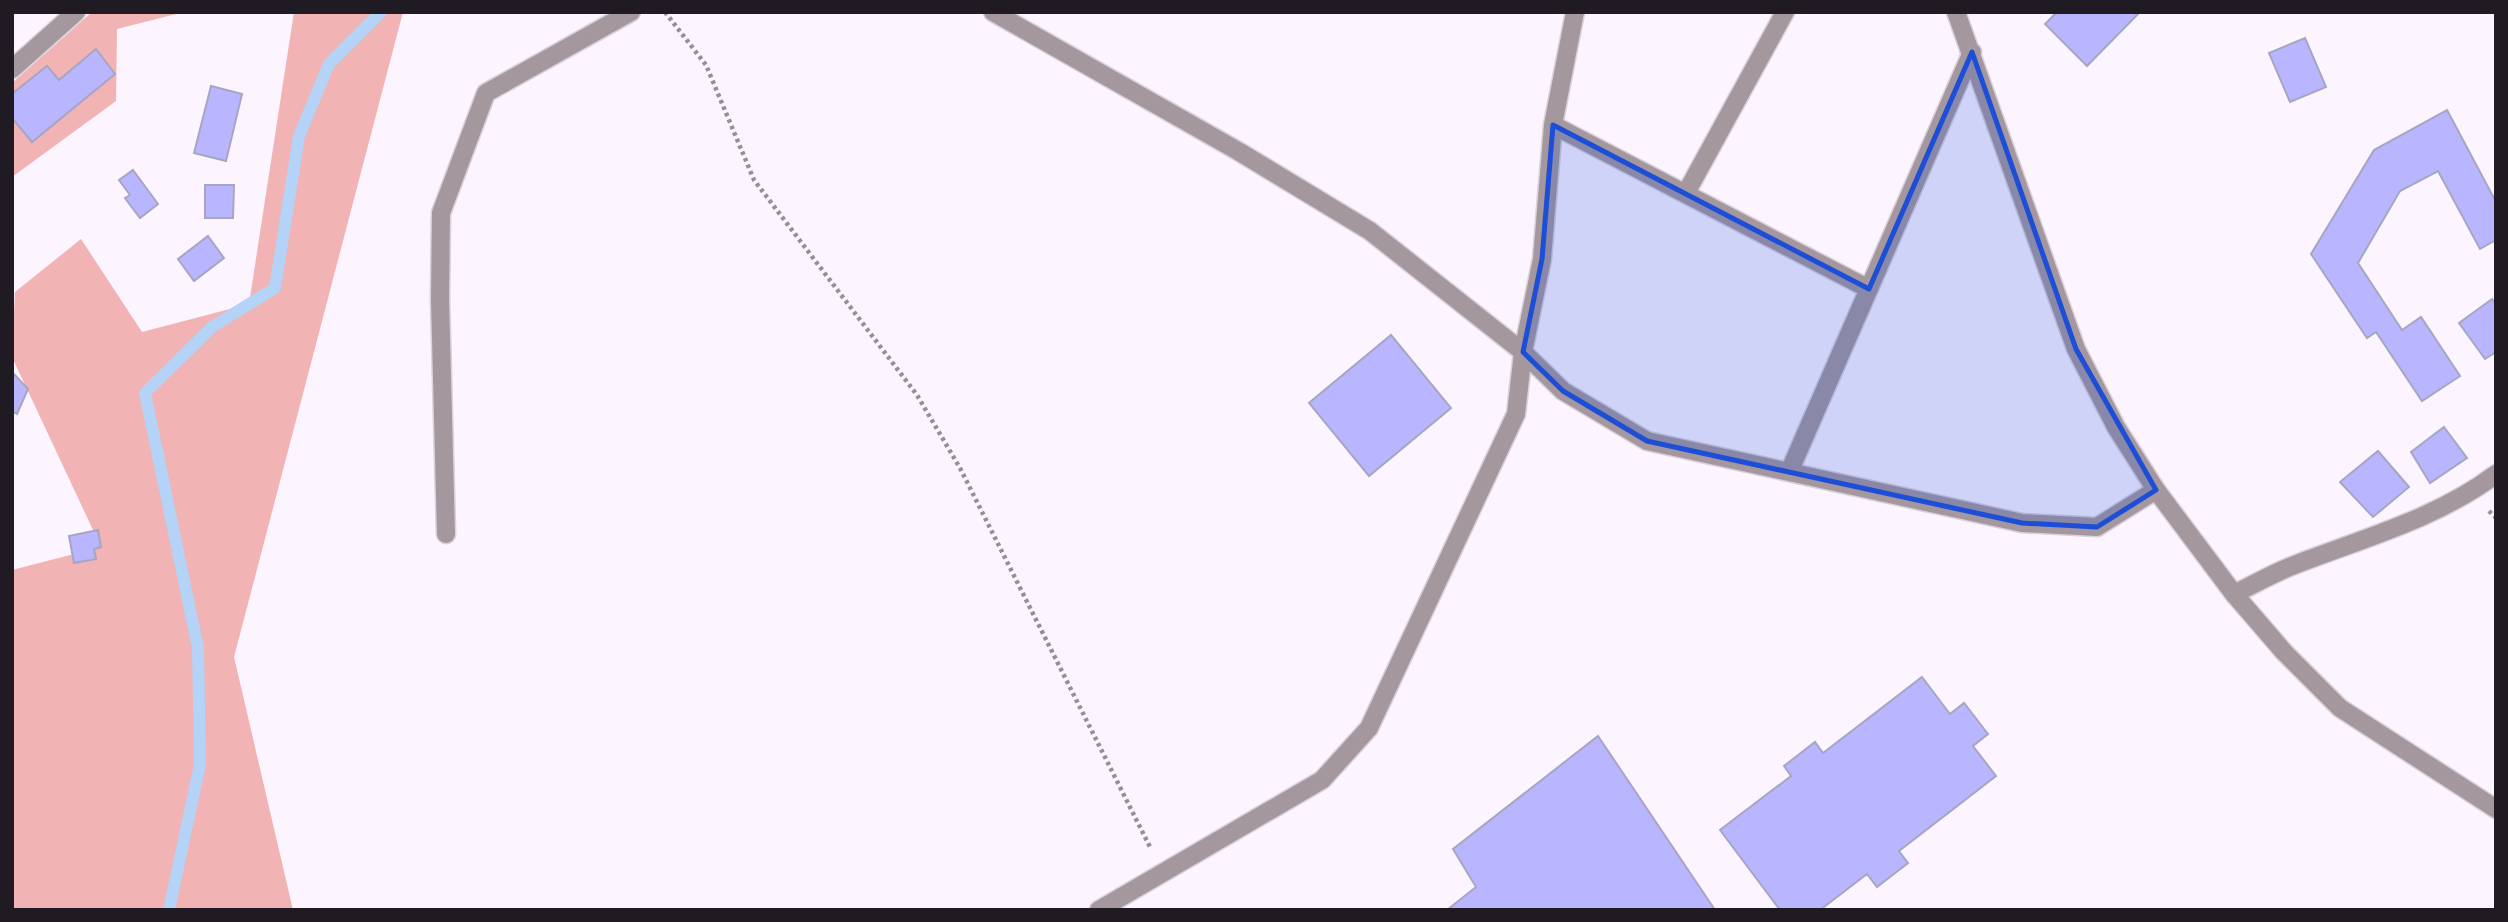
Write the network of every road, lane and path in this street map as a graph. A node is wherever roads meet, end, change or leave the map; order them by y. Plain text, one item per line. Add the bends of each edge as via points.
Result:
1 (76, 12) edge
2 (631, 12) edge
3 (665, 12) edge
4 (993, 12) edge
5 (1575, 12) edge
6 (1785, 12) edge
7 (1956, 12) edge
8 (1972, 52) junction
9 (12, 69) edge
10 (1553, 124) junction
11 (1686, 193) junction
12 (1869, 289) junction
13 (1523, 352) junction
14 (1790, 470) junction
15 (2496, 474) edge
16 (2156, 490) junction
17 (446, 534) dead end
18 (2234, 594) junction
19 (2496, 809) edge
20 (1163, 873) junction
21 (1099, 910) edge

1 - 9 street
2 - 17 street via 486,93 441,212
3 - 20 path via 706,65 754,180 916,395 960,468
4 - 13 street via 1370,231
5 - 10 street
6 - 11 street
7 - 8 street
8 - 12 street
8 - 16 street via 2076,349 2116,427
10 - 11 street
10 - 13 street via 1542,259
11 - 12 street
12 - 14 street
13 - 14 street via 1563,391 1647,441
13 - 20 street via 1516,414 1369,728 1322,780
14 - 16 street via 2035,524 2096,527
15 - 18 street via 2471,492 2372,538 2294,565
16 - 18 street
18 - 19 street via 2340,708
20 - 21 street

